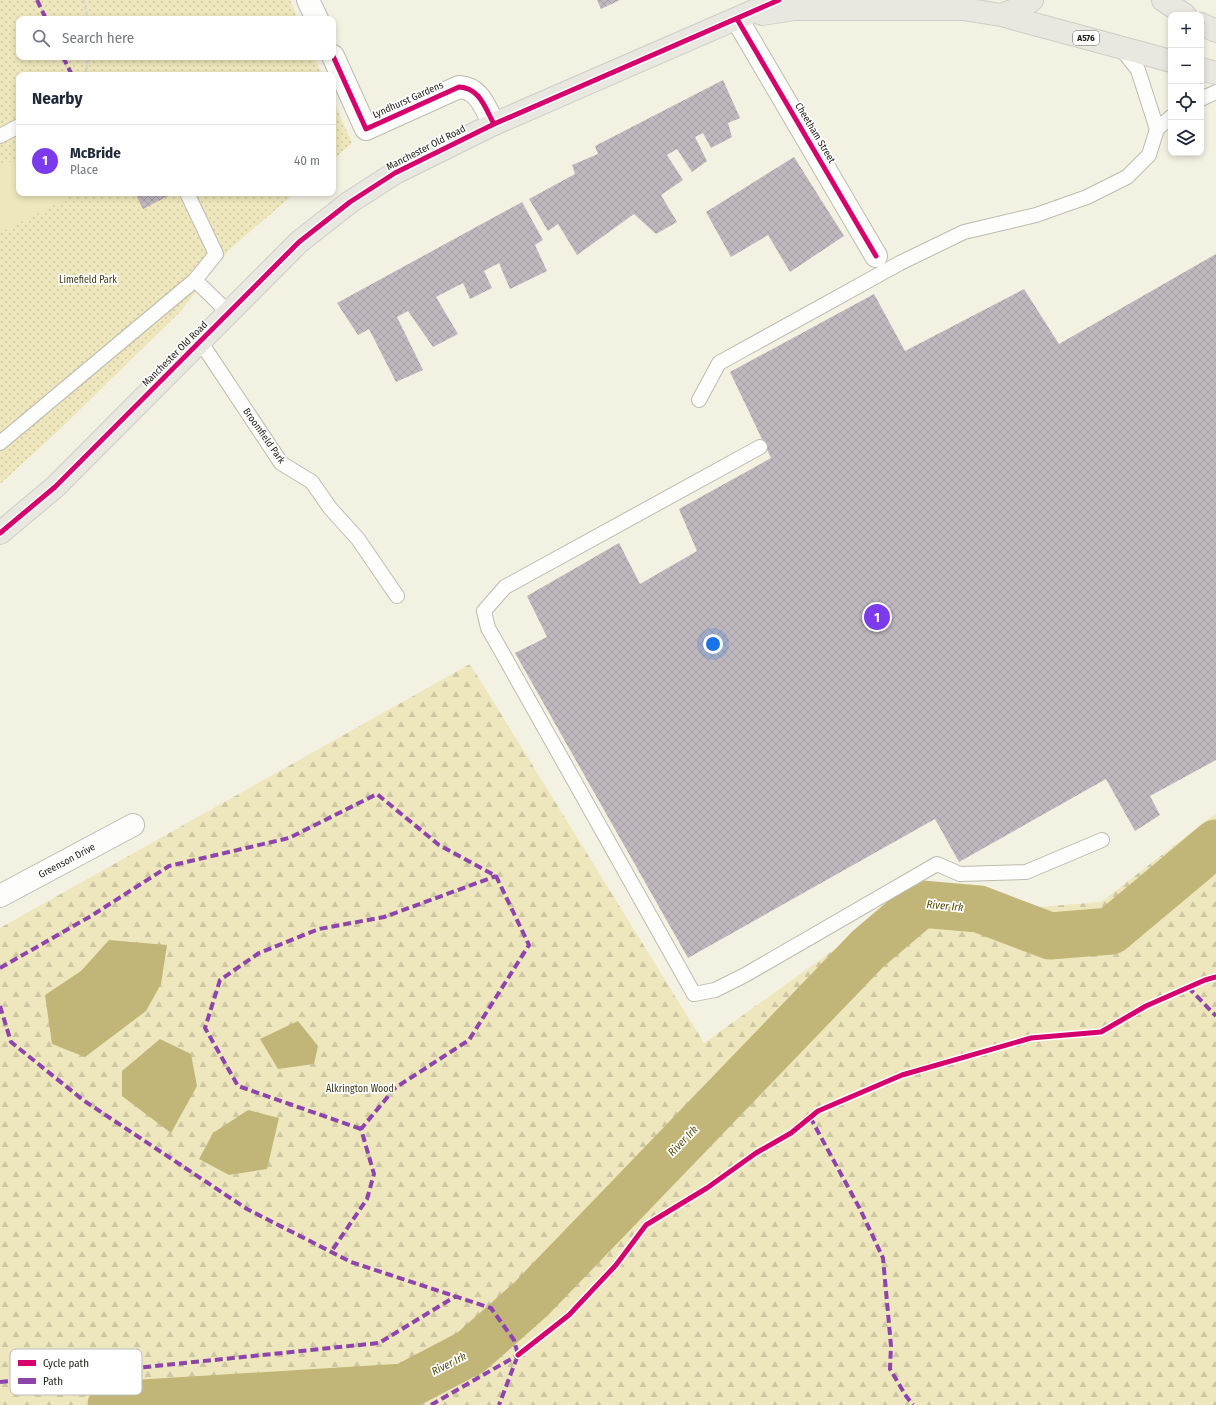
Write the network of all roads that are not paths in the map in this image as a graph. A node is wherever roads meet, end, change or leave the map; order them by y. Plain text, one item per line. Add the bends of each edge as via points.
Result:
1 (308, 0) edge
2 (779, 0) edge
3 (1032, 0) edge
4 (1163, 0) edge
5 (954, 4) edge
6 (1181, 12) edge
7 (1001, 15) junction
8 (316, 16) edge
9 (737, 19) junction
10 (1204, 25) edge
11 (1216, 30) edge
12 (1120, 47) junction
13 (335, 60) edge
14 (1168, 60) edge
15 (1204, 70) edge
16 (1216, 73) edge
17 (1216, 92) edge
18 (1204, 98) edge
19 (1168, 120) edge
20 (494, 124) junction
21 (16, 128) edge
22 (1157, 129) junction
23 (0, 136) edge
24 (188, 196) edge
25 (880, 264) junction
26 (195, 280) junction
27 (228, 312) junction
28 (200, 341) junction
29 (699, 400) dead end
30 (0, 443) edge
31 (760, 447) dead end
32 (0, 533) edge
33 (397, 596) dead end
34 (133, 825) dead end
35 (1102, 840) dead end
36 (0, 896) edge

1 - 8 street
2 - 9 main road, Manchester Old Road / A576
3 - 7 main road, A576
4 - 6 main road
5 - 7 main road, A576
5 - 9 main road, Manchester Old Road / A576 via 795,9
7 - 12 main road, A576
9 - 20 main road, Manchester Old Road / A576
9 - 25 street, Cheetham Street
10 - 11 main road
12 - 14 main road, A576
12 - 22 lane via 1138,70
13 - 20 street, Lyndhurst Gardens via 366,129 459,87 467,87 477,93
15 - 16 main road
17 - 18 lane
19 - 22 lane
20 - 27 main road, Manchester Old Road / A576 via 395,173 350,202 299,242
21 - 23 lane
22 - 25 lane via 1149,155 1127,177 1087,197 1036,215 964,232
24 - 26 lane via 216,254
25 - 29 lane via 719,363
26 - 27 lane
26 - 30 lane
27 - 28 main road, Manchester Old Road / A576
28 - 32 main road, Manchester Old Road / A576 via 55,487
28 - 33 lane, Broomfield Park via 281,463 312,482 330,508 358,539
31 - 35 lane via 505,587 484,611 488,628 694,994 715,990 745,975 937,864 960,874 1026,872
34 - 36 street, Greenson Drive

